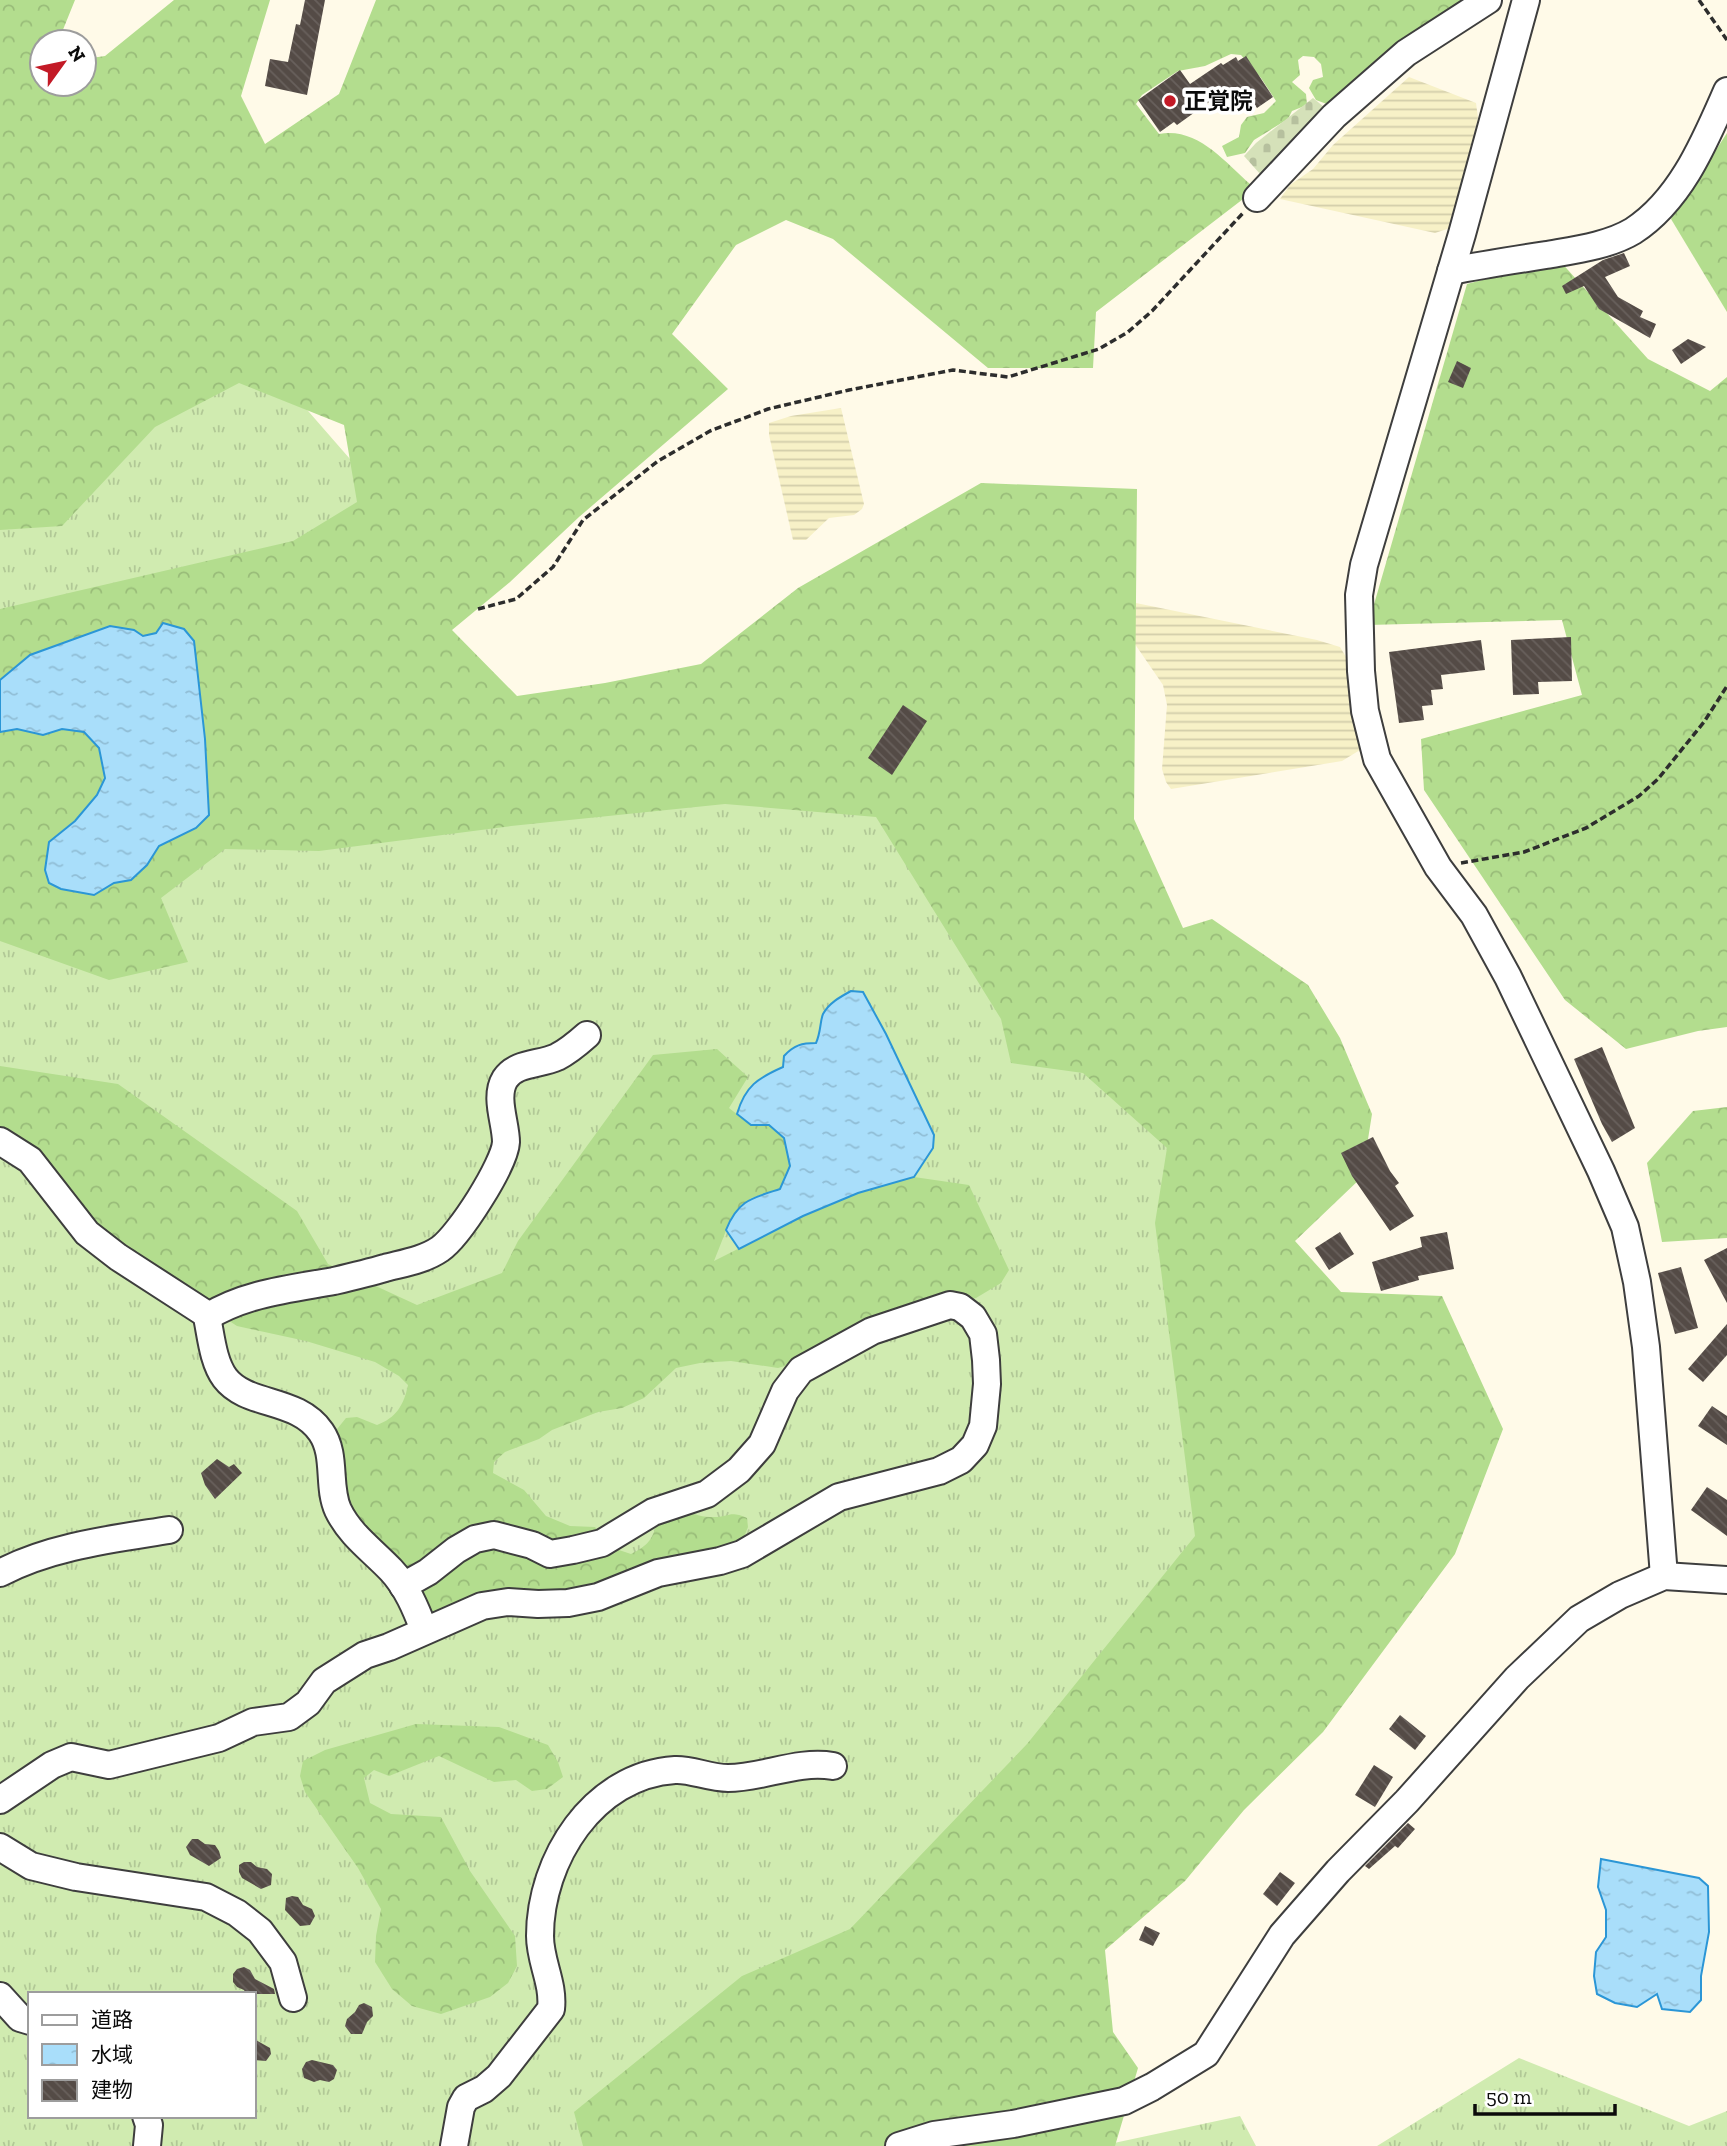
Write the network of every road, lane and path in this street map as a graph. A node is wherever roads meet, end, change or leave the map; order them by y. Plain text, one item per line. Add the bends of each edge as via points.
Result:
1 (1488, 0) edge
2 (1526, 0) edge
3 (1699, 0) edge
4 (1727, 40) edge
5 (1727, 91) edge
6 (1257, 198) joint
7 (1451, 271) junction
8 (478, 609) dead end
9 (1727, 685) edge
10 (1438, 867) junction
11 (587, 1035) dead end
12 (0, 1141) edge
13 (207, 1317) junction
14 (169, 1530) dead end
15 (0, 1573) edge
16 (1664, 1576) junction
17 (1727, 1580) edge
18 (403, 1586) junction
19 (424, 1630) junction
20 (833, 1766) dead end
21 (0, 1800) edge
22 (0, 1847) edge
23 (0, 1996) edge
24 (293, 1998) dead end
25 (28, 2020) edge
26 (147, 2118) edge
27 (147, 2146) edge
28 (454, 2146) edge
29 (899, 2146) edge

1 - 6 street via 1406,53 1334,116
2 - 7 street
3 - 4 path
5 - 7 street via 1703,146 1670,198 1630,233 1590,247
6 - 8 path via 1152,311 1099,349 1008,377 953,370 849,390 768,408 710,432 658,461 583,520 553,567 516,599
7 - 10 street via 1364,565 1359,596 1361,671 1371,740 1377,759
9 - 10 path via 1704,722 1639,796 1586,828 1524,852
10 - 16 street via 1474,915 1508,977 1625,1227 1646,1347
11 - 13 street via 556,1057 516,1068 504,1080 501,1105 506,1143 502,1162 462,1225 441,1248 424,1258 368,1273 254,1295
12 - 13 street via 30,1160 87,1233
13 - 18 street via 225,1379 256,1397 288,1406 309,1418 322,1434 332,1492 348,1528
14 - 15 street via 78,1546
16 - 17 street
16 - 29 street via 1579,1619 1517,1678 1282,1935 1206,2054 1124,2101 934,2135
18 - 19 street
18 - 19 street via 475,1539 494,1535 550,1554 572,1550 602,1543 653,1512 707,1493 739,1470 762,1444 785,1391 801,1370 855,1338 950,1305 973,1317 983,1334 987,1384 983,1426 975,1445 961,1460 939,1471 839,1497 742,1554 720,1562 658,1573 598,1597 568,1603 482,1606
19 - 21 street via 365,1655 324,1681 289,1717 253,1721 219,1738 109,1765 71,1757
20 - 28 street via 815,1763 734,1778 677,1770 634,1780 595,1805 561,1851 542,1908 542,1960 553,1995 551,2009 499,2076 466,2098
22 - 24 street via 31,1866 76,1877 206,1897 260,1931 283,1962
23 - 25 street
26 - 27 street

